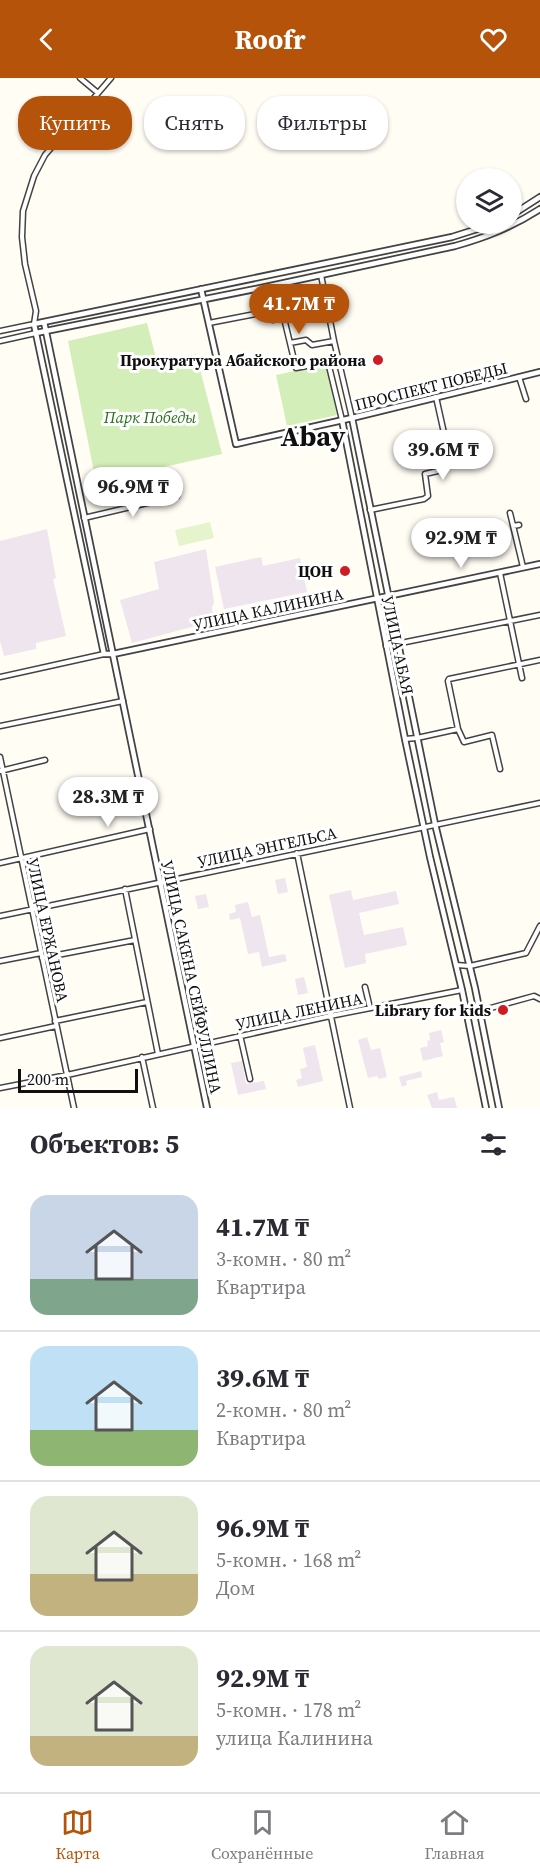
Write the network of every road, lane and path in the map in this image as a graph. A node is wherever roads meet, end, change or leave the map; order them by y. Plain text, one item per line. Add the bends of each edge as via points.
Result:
1 (80, 78) edge
2 (111, 78) edge
3 (98, 93) junction
4 (540, 197) edge
5 (522, 209) edge
6 (540, 209) edge
7 (461, 234) edge
8 (452, 237) junction
9 (455, 246) junction
10 (327, 264) junction
11 (329, 273) junction
12 (279, 274) junction
13 (321, 275) junction
14 (279, 285) junction
15 (201, 289) junction
16 (204, 300) junction
17 (270, 304) dead end
18 (36, 311) junction
19 (271, 311) junction
20 (273, 321) dead end
21 (44, 322) junction
22 (209, 323) junction
23 (34, 324) junction
24 (0, 331) edge
25 (46, 331) junction
26 (36, 333) junction
27 (0, 341) edge
28 (334, 341) junction
29 (290, 343) junction
30 (338, 360) junction
31 (328, 362) junction
32 (540, 372) edge
33 (519, 377) junction
34 (436, 397) junction
35 (526, 399) dead end
36 (352, 418) junction
37 (342, 420) junction
38 (467, 438) dead end
39 (67, 439) junction
40 (460, 440) junction
41 (58, 441) junction
42 (446, 442) junction
43 (464, 464) dead end
44 (177, 496) dead end
45 (370, 510) junction
46 (360, 512) junction
47 (510, 513) dead end
48 (84, 518) junction
49 (519, 525) dead end
50 (513, 526) junction
51 (540, 564) edge
52 (523, 567) junction
53 (500, 573) junction
54 (387, 596) junction
55 (376, 598) junction
56 (540, 615) edge
57 (510, 621) junction
58 (398, 644) junction
59 (386, 646) junction
60 (104, 654) junction
61 (113, 654) junction
62 (540, 660) edge
63 (519, 665) junction
64 (0, 677) edge
65 (522, 678) dead end
66 (123, 701) junction
67 (0, 726) edge
68 (458, 729) junction
69 (417, 738) junction
70 (405, 739) junction
71 (0, 757) edge
72 (45, 760) dead end
73 (500, 770) dead end
74 (1, 771) edge
75 (540, 803) edge
76 (435, 824) junction
77 (424, 826) junction
78 (150, 829) junction
79 (297, 853) junction
80 (21, 859) junction
81 (0, 862) edge
82 (161, 881) junction
83 (124, 889) junction
84 (31, 909) junction
85 (0, 916) edge
86 (540, 926) edge
87 (135, 940) junction
88 (41, 956) junction
89 (0, 961) edge
90 (456, 965) junction
91 (470, 966) junction
92 (365, 987) dead end
93 (462, 990) junction
94 (540, 999) edge
95 (147, 1002) junction
96 (370, 1008) junction
97 (480, 1011) junction
98 (330, 1016) junction
99 (467, 1017) junction
100 (55, 1023) junction
101 (240, 1035) junction
102 (0, 1038) edge
103 (194, 1045) junction
104 (158, 1054) junction
105 (142, 1057) junction
106 (67, 1075) junction
107 (250, 1079) dead end
108 (0, 1088) edge
109 (74, 1108) edge
110 (153, 1108) edge
111 (207, 1108) edge
112 (350, 1108) edge
113 (486, 1108) edge
114 (499, 1108) edge

1 - 3 street
2 - 3 street
3 - 18 street via 45,154 23,212 25,264
4 - 5 street
6 - 9 street via 485,238
7 - 8 street
8 - 9 street
8 - 10 street
9 - 11 street
10 - 11 street
10 - 12 street
11 - 13 street
12 - 14 street
12 - 15 street
13 - 14 street
13 - 28 street
14 - 16 street
14 - 29 street
15 - 16 street, ПРОСПЕКТ ПОБЕДЫ
15 - 21 street
16 - 22 street, ПРОСПЕКТ ПОБЕДЫ
16 - 25 street
17 - 19 street
18 - 21 street
18 - 23 street
19 - 20 street
19 - 22 street
21 - 23 street
21 - 25 street, УЛИЦА САКЕНА СЕЙФУЛЛИНА
22 - 37 street, ПРОСПЕКТ ПОБЕДЫ via 236,444
23 - 24 street
23 - 26 street
25 - 26 street
25 - 39 street, УЛИЦА САКЕНА СЕЙФУЛЛИНА
26 - 27 street
26 - 41 street
28 - 29 street
28 - 30 street
29 - 31 street via 296,368
30 - 31 street
30 - 36 street
31 - 37 street
32 - 33 street, ПРОСПЕКТ ПОБЕДЫ
33 - 34 street, ПРОСПЕКТ ПОБЕДЫ
33 - 35 street
34 - 36 street, ПРОСПЕКТ ПОБЕДЫ
34 - 42 street
36 - 37 street, ПРОСПЕКТ ПОБЕДЫ
36 - 45 street, УЛИЦА АБАЯ
37 - 46 street, УЛИЦА АБАЯ
38 - 40 street
39 - 41 street
39 - 48 street, УЛИЦА САКЕНА СЕЙФУЛЛИНА
40 - 42 street
40 - 43 street
41 - 60 street
42 - 45 street via 438,447 442,470 425,474 426,498
44 - 48 street
45 - 46 street
45 - 54 street, УЛИЦА АБАЯ
46 - 55 street, УЛИЦА АБАЯ
47 - 50 street
48 - 61 street, УЛИЦА САКЕНА СЕЙФУЛЛИНА
49 - 50 street
50 - 52 street
51 - 52 street, УЛИЦА КАЛИНИНА
52 - 53 street, УЛИЦА КАЛИНИНА
53 - 54 street, УЛИЦА КАЛИНИНА
53 - 57 street
54 - 55 street, УЛИЦА КАЛИНИНА
54 - 58 street, УЛИЦА АБАЯ
55 - 59 street, УЛИЦА АБАЯ
55 - 61 street, УЛИЦА КАЛИНИНА
56 - 57 street
57 - 58 street
57 - 63 street
58 - 59 street
58 - 69 street, УЛИЦА АБАЯ
59 - 70 street, УЛИЦА АБАЯ
60 - 61 street, УЛИЦА КАЛИНИНА
60 - 64 street, УЛИЦА КАЛИНИНА
61 - 66 street, УЛИЦА САКЕНА СЕЙФУЛЛИНА
62 - 63 street
63 - 65 street
63 - 68 street via 448,680
66 - 67 street
66 - 78 street, УЛИЦА САКЕНА СЕЙФУЛЛИНА
68 - 69 street
68 - 73 street via 463,742 492,735
69 - 70 street
69 - 76 street, УЛИЦА АБАЯ
70 - 77 street, УЛИЦА АБАЯ
71 - 74 street, УЛИЦА ЕРЖАНОВА
72 - 74 street
74 - 80 street, УЛИЦА ЕРЖАНОВА
75 - 76 street, УЛИЦА ЭНГЕЛЬСА
76 - 77 street, УЛИЦА ЭНГЕЛЬСА
76 - 91 street, УЛИЦА АБАЯ
77 - 79 street, УЛИЦА ЭНГЕЛЬСА
77 - 90 street, УЛИЦА АБАЯ
78 - 80 street
78 - 82 street, УЛИЦА САКЕНА СЕЙФУЛЛИНА
79 - 82 street, УЛИЦА ЭНГЕЛЬСА
79 - 98 street
80 - 81 street
80 - 84 street, УЛИЦА ЕРЖАНОВА
82 - 83 street, УЛИЦА ЭНГЕЛЬСА
82 - 103 street, УЛИЦА САКЕНА СЕЙФУЛЛИНА
83 - 84 street, УЛИЦА ЭНГЕЛЬСА
83 - 87 street
84 - 85 street, УЛИЦА ЭНГЕЛЬСА
84 - 88 street, УЛИЦА ЕРЖАНОВА
86 - 91 street via 526,953
87 - 88 street
87 - 95 street
88 - 89 street
88 - 100 street, УЛИЦА ЕРЖАНОВА
90 - 91 street
90 - 93 street, УЛИЦА АБАЯ
91 - 97 street, УЛИЦА АБАЯ
92 - 96 street
93 - 96 street, УЛИЦА ЛЕНИНА
93 - 99 street, УЛИЦА АБАЯ
94 - 97 street via 534,996
95 - 100 street
95 - 104 street
96 - 98 street, УЛИЦА ЛЕНИНА
97 - 99 street
97 - 114 street, УЛИЦА АБАЯ
98 - 101 street, УЛИЦА ЛЕНИНА
98 - 112 street
99 - 113 street, УЛИЦА АБАЯ
100 - 102 street
100 - 106 street, УЛИЦА ЕРЖАНОВА
101 - 103 street, УЛИЦА ЛЕНИНА
101 - 107 street
103 - 104 street, УЛИЦА ЛЕНИНА
103 - 111 street, УЛИЦА САКЕНА СЕЙФУЛЛИНА
104 - 105 street, УЛИЦА ЛЕНИНА
105 - 106 street, УЛИЦА ЛЕНИНА
105 - 110 street
106 - 108 street, УЛИЦА ЛЕНИНА
106 - 109 street, УЛИЦА ЕРЖАНОВА

